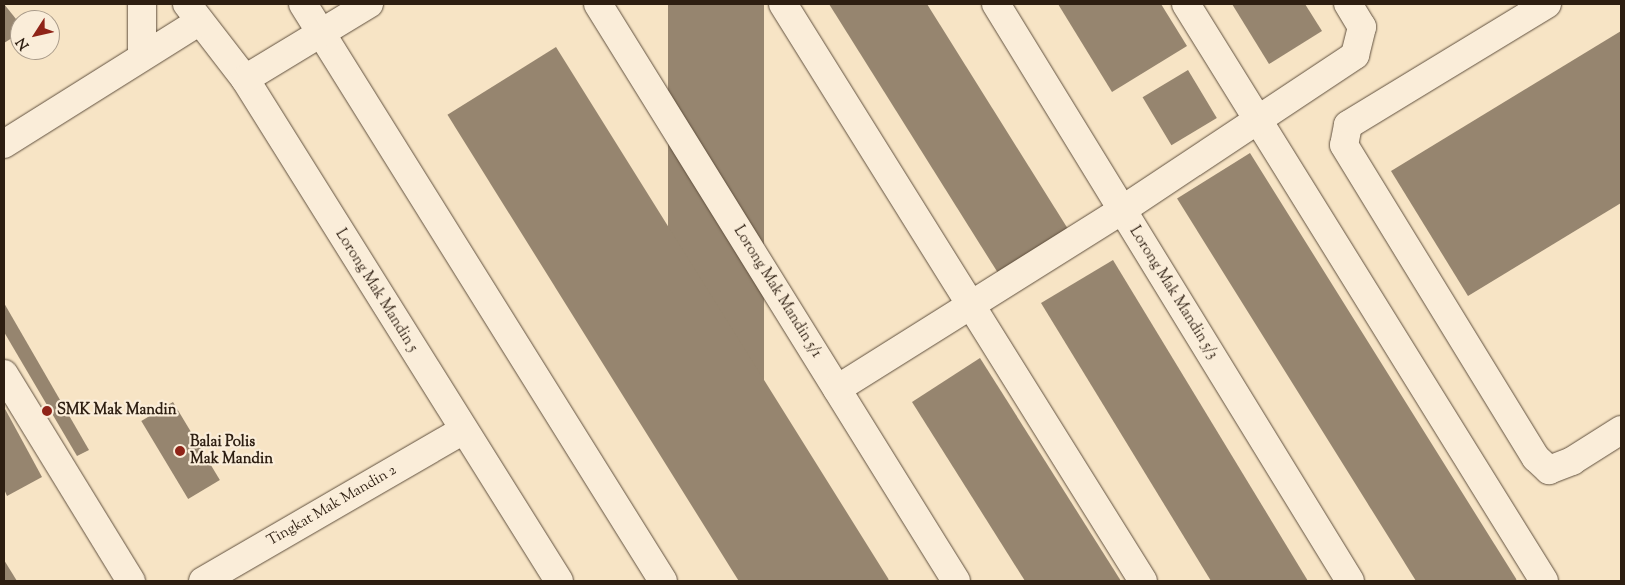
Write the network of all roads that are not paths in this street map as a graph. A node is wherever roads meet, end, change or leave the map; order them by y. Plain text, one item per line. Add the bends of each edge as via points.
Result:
1 (142, 4) edge
2 (303, 4) edge
3 (370, 4) edge
4 (598, 4) edge
5 (783, 4) edge
6 (996, 4) edge
7 (1186, 4) edge
8 (1348, 4) edge
9 (1547, 4) edge
10 (194, 12) edge
11 (321, 32) junction
12 (142, 56) junction
13 (245, 79) junction
14 (1258, 123) junction
15 (4, 144) edge
16 (1122, 210) junction
17 (972, 304) junction
18 (4, 374) edge
19 (837, 389) junction
20 (1621, 430) edge
21 (462, 431) junction
22 (131, 581) edge
23 (202, 581) edge
24 (559, 581) edge
25 (663, 581) edge
26 (956, 581) edge
27 (1143, 581) edge
28 (1350, 581) edge
29 (1544, 581) edge

1 - 12 street
2 - 11 street
3 - 11 street
4 - 19 street, Lorong Mak Mandin 5/1
5 - 17 street
6 - 16 street, Lorong Mak Mandin 5/3
7 - 14 street
8 - 14 street via 1362,27 1355,55
9 - 20 street via 1348,125 1344,145 1536,458 1549,470
10 - 12 street
10 - 13 street, Lorong Mak Mandin 5
11 - 13 street
11 - 25 street
12 - 15 street
13 - 21 street, Lorong Mak Mandin 5
14 - 16 street
14 - 29 street
16 - 17 street
16 - 28 street, Lorong Mak Mandin 5/3
17 - 19 street
17 - 27 street
18 - 22 street
19 - 26 street, Lorong Mak Mandin 5/1
21 - 23 street, Tingkat Mak Mandin 2
21 - 24 street, Lorong Mak Mandin 5

